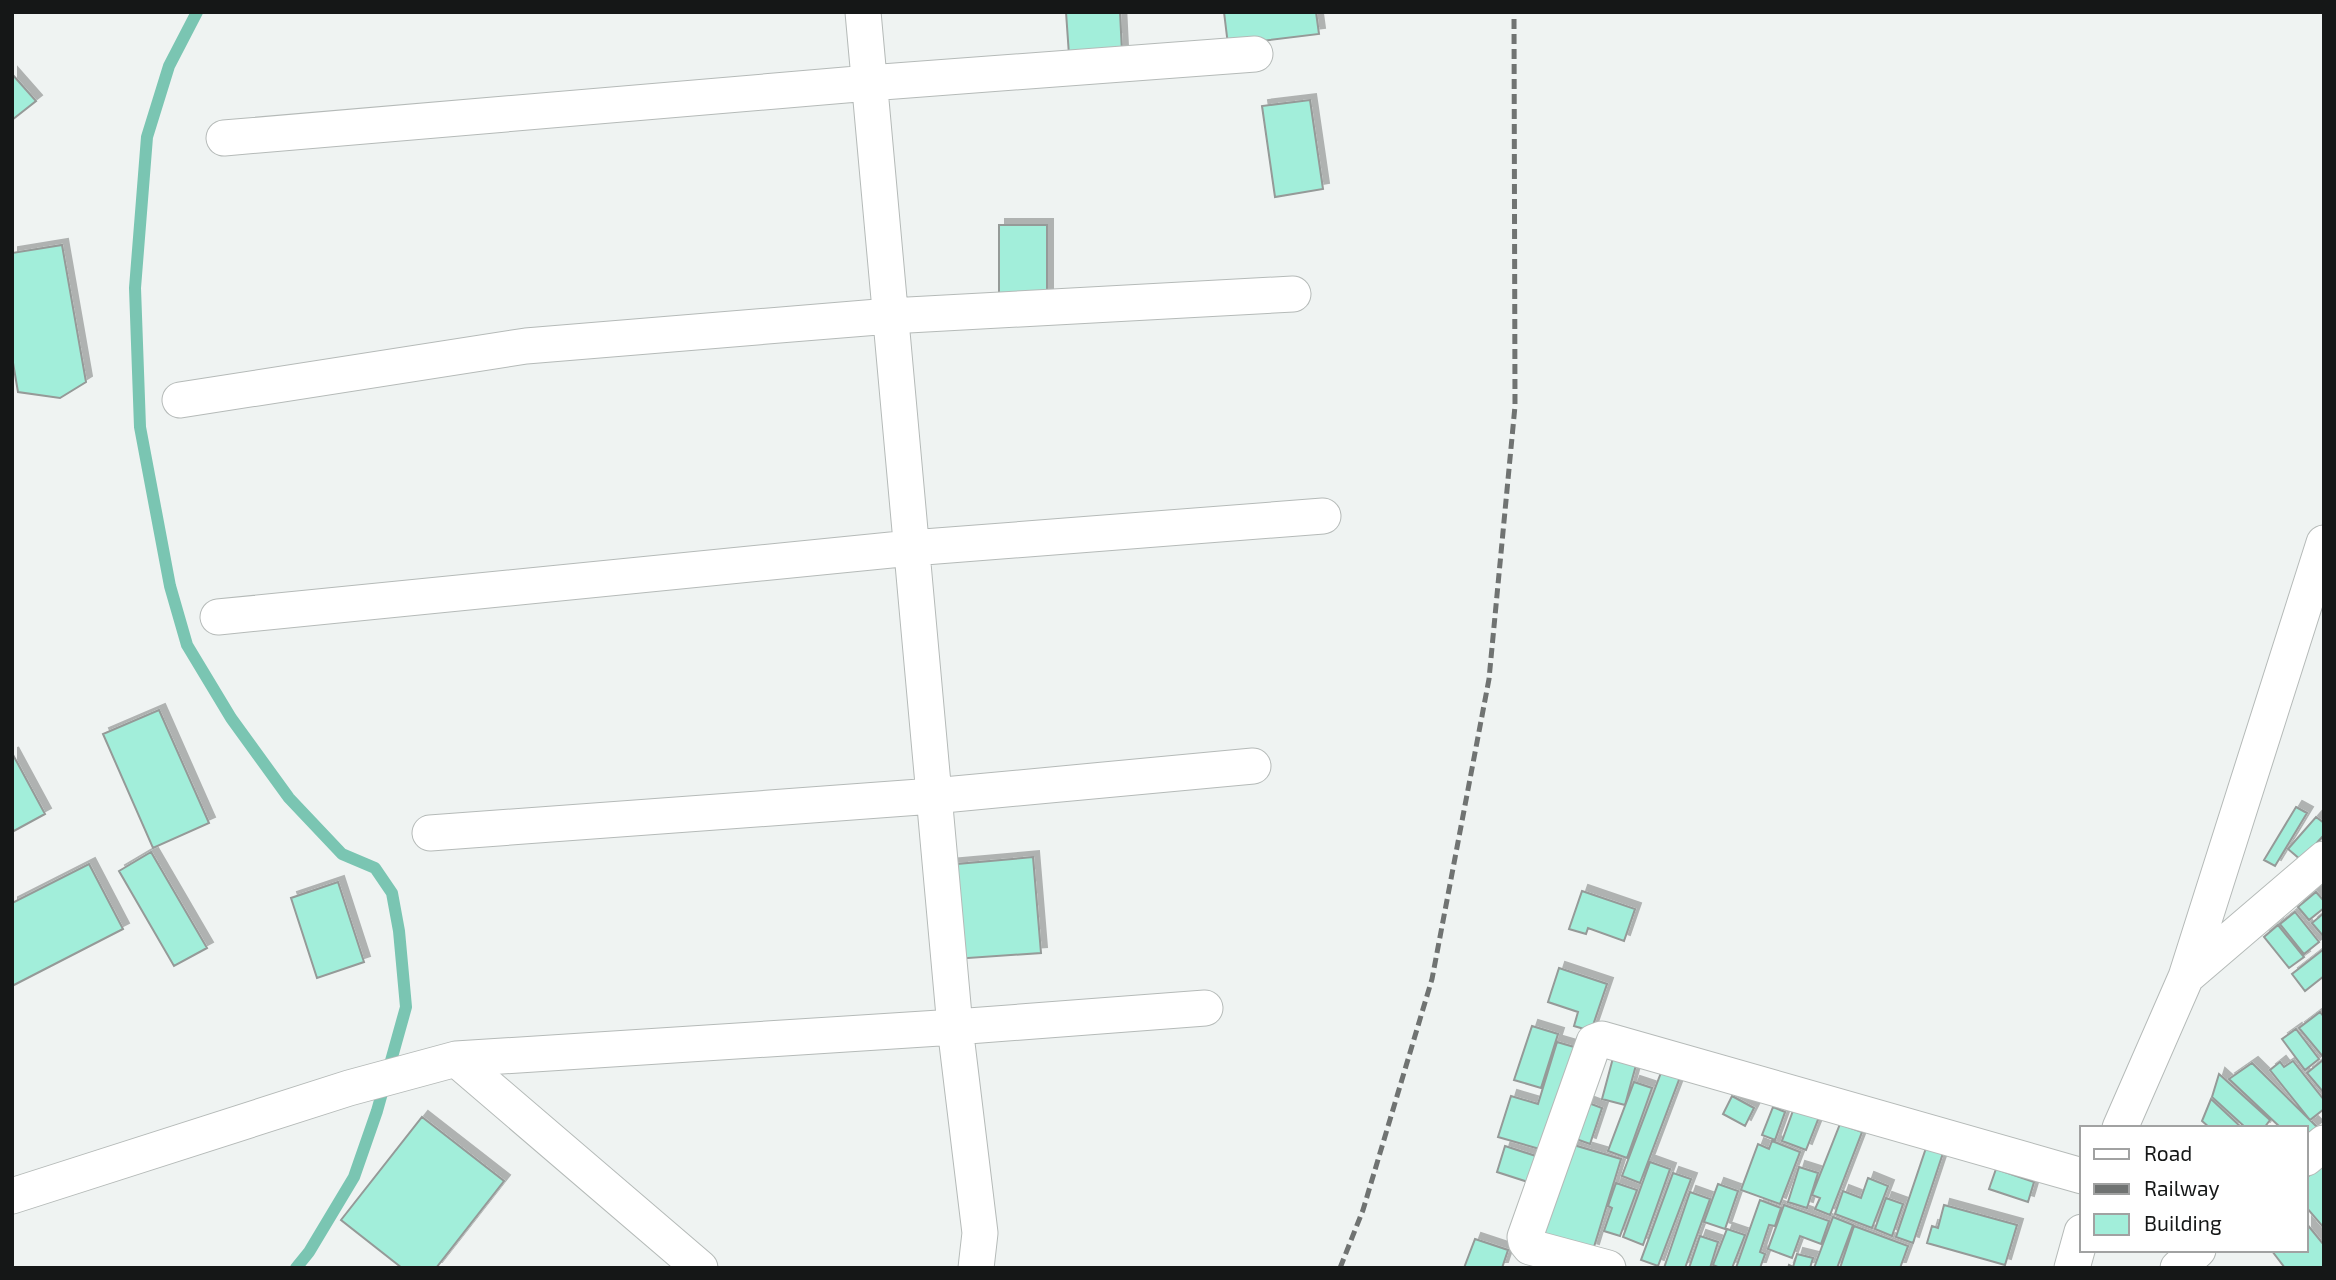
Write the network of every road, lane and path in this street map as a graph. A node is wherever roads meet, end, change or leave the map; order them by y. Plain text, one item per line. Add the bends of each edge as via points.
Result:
1 (863, 12) edge
2 (1255, 54) dead end
3 (869, 83) junction
4 (224, 138) dead end
5 (1293, 294) dead end
6 (890, 316) junction
7 (180, 400) dead end
8 (1323, 516) dead end
9 (2324, 542) edge
10 (911, 548) junction
11 (218, 617) dead end
12 (1253, 766) dead end
13 (933, 796) junction
14 (430, 833) dead end
15 (2324, 859) edge
16 (2186, 977) junction
17 (1205, 1009) dead end
18 (955, 1027) junction
19 (456, 1059) junction
20 (2121, 1126) edge
21 (2324, 1143) edge
22 (2308, 1156) edge
23 (2080, 1175) edge
24 (14, 1192) edge
25 (2080, 1239) edge
26 (2197, 1252) edge
27 (700, 1268) edge
28 (976, 1268) edge
29 (1608, 1268) edge
30 (2072, 1268) edge
31 (2178, 1268) edge

1 - 3 street
2 - 3 street
3 - 4 street
3 - 6 street
5 - 6 street
6 - 7 street via 526,346
6 - 10 street
8 - 10 street
9 - 16 street
10 - 11 street
10 - 13 street
12 - 13 street
13 - 14 street
13 - 18 street
15 - 16 street
16 - 20 street
17 - 18 street
18 - 19 street
18 - 28 street via 980,1233
19 - 24 street via 384,1077
19 - 27 street
21 - 22 street
23 - 29 street via 1602,1039 1594,1042 1525,1242
25 - 30 street
26 - 31 street

